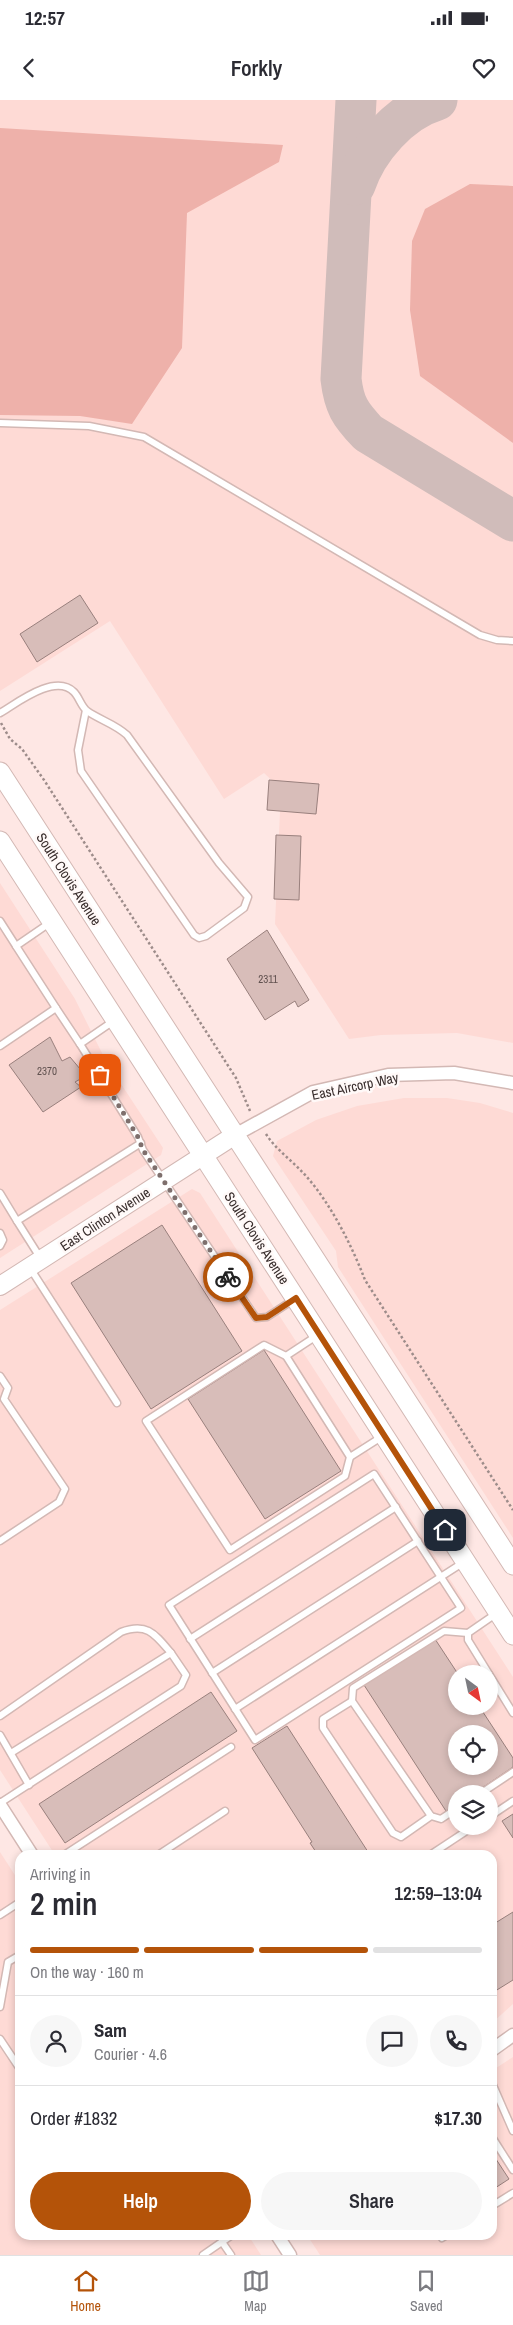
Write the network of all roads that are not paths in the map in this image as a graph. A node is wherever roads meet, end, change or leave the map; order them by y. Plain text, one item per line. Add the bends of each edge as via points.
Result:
1 (0, 423) edge
2 (513, 641) edge
3 (86, 710) junction
4 (0, 713) edge
5 (0, 772) edge
6 (0, 841) edge
7 (0, 921) edge
8 (52, 921) junction
9 (16, 946) junction
10 (56, 1008) junction
11 (116, 1020) junction
12 (80, 1044) junction
13 (0, 1046) edge
14 (513, 1083) edge
15 (235, 1135) junction
16 (141, 1143) junction
17 (204, 1156) junction
18 (163, 1182) junction
19 (0, 1193) edge
20 (17, 1221) junction
21 (0, 1233) edge
22 (0, 1246) edge
23 (36, 1263) junction
24 (0, 1286) edge
25 (296, 1298) junction
26 (319, 1335) junction
27 (286, 1356) junction
28 (0, 1376) edge
29 (117, 1402) dead end
30 (384, 1436) junction
31 (350, 1457) junction
32 (396, 1507) junction
33 (0, 1541) edge
34 (418, 1541) junction
35 (466, 1561) junction
36 (513, 1565) edge
37 (441, 1577) junction
38 (498, 1612) junction
39 (468, 1633) junction
40 (513, 1635) edge
41 (190, 1639) junction
42 (171, 1653) junction
43 (483, 1665) edge
44 (212, 1673) junction
45 (498, 1689) edge
46 (352, 1700) junction
47 (235, 1709) junction
48 (513, 1713) edge
49 (0, 1716) edge
50 (0, 1735) edge
51 (231, 1748) dead end
52 (11, 1753) junction
53 (513, 1772) edge
54 (28, 1785) junction
55 (494, 1785) edge
56 (513, 1801) edge
57 (2, 1810) edge
58 (225, 1811) dead end
59 (498, 1811) edge
60 (448, 1814) edge
61 (431, 1816) junction
62 (460, 1835) edge
63 (29, 1850) edge
64 (72, 1850) edge
65 (166, 1850) edge
66 (438, 1850) edge
67 (15, 1906) edge
68 (0, 1915) edge
69 (15, 1958) edge
70 (0, 2007) edge
71 (513, 2035) edge
72 (0, 2039) edge
73 (497, 2046) edge
74 (15, 2062) edge
75 (497, 2094) edge
76 (513, 2131) edge
77 (497, 2146) edge
78 (513, 2170) edge
79 (513, 2193) edge
80 (497, 2203) edge
81 (225, 2240) edge
82 (282, 2240) edge
83 (222, 2242) junction
84 (203, 2255) edge
85 (231, 2255) edge
86 (290, 2255) edge

1 - 2 lane via 89,426 144,437 480,635
3 - 3 lane via 78,750 81,771 194,935 199,938 206,936 244,908 248,897 219,863 128,735
3 - 4 lane via 74,692 66,687 54,687 40,689
5 - 15 main road, South Clovis Avenue
6 - 8 main road, South Clovis Avenue via 8,859
7 - 9 lane
8 - 9 lane
8 - 11 main road, South Clovis Avenue
9 - 10 lane
10 - 12 lane
10 - 13 lane
11 - 12 lane
11 - 17 main road, South Clovis Avenue
12 - 16 lane
14 - 15 street, East Aircorp Way via 454,1073 388,1075 313,1092
15 - 17 street, East Clinton Avenue
15 - 36 main road, South Clovis Avenue
16 - 18 lane
16 - 20 lane
17 - 18 street, East Clinton Avenue
17 - 25 main road, South Clovis Avenue
18 - 23 street, East Clinton Avenue
18 - 25 lane via 256,1318 267,1317
19 - 20 lane
20 - 23 lane
21 - 22 lane via 3,1240
23 - 24 street, East Clinton Avenue
23 - 29 lane
25 - 26 main road, South Clovis Avenue
26 - 27 lane
26 - 30 main road, South Clovis Avenue
27 - 31 lane
27 - 31 lane via 264,1345 146,1421 230,1550 345,1476
28 - 33 lane via 8,1388 4,1399 65,1489 59,1502
30 - 31 lane
30 - 35 main road, South Clovis Avenue
32 - 34 lane
32 - 41 lane
32 - 41 lane via 374,1474 169,1605
34 - 37 lane
34 - 44 lane
35 - 37 lane
35 - 38 main road, South Clovis Avenue
37 - 47 lane
37 - 47 lane via 461,1608 453,1614 255,1740
38 - 39 lane
38 - 40 main road, South Clovis Avenue
39 - 43 lane via 468,1640
39 - 46 lane via 450,1630 434,1636 353,1688
41 - 44 lane
42 - 49 lane via 151,1632 131,1628
42 - 52 lane
42 - 54 lane via 186,1675 181,1686
44 - 47 lane
45 - 48 lane
46 - 61 lane
46 - 61 lane via 323,1720 323,1728 393,1833 401,1837
50 - 52 lane
51 - 64 lane
52 - 54 lane
53 - 55 lane
54 - 57 lane
56 - 59 lane
57 - 63 street
58 - 65 lane
60 - 61 lane via 441,1819
62 - 66 lane
67 - 68 lane
69 - 70 lane via 8,1962
71 - 73 street
72 - 74 lane
75 - 76 lane
77 - 78 lane
79 - 80 lane
81 - 83 lane
82 - 86 street
83 - 84 lane
83 - 85 lane

